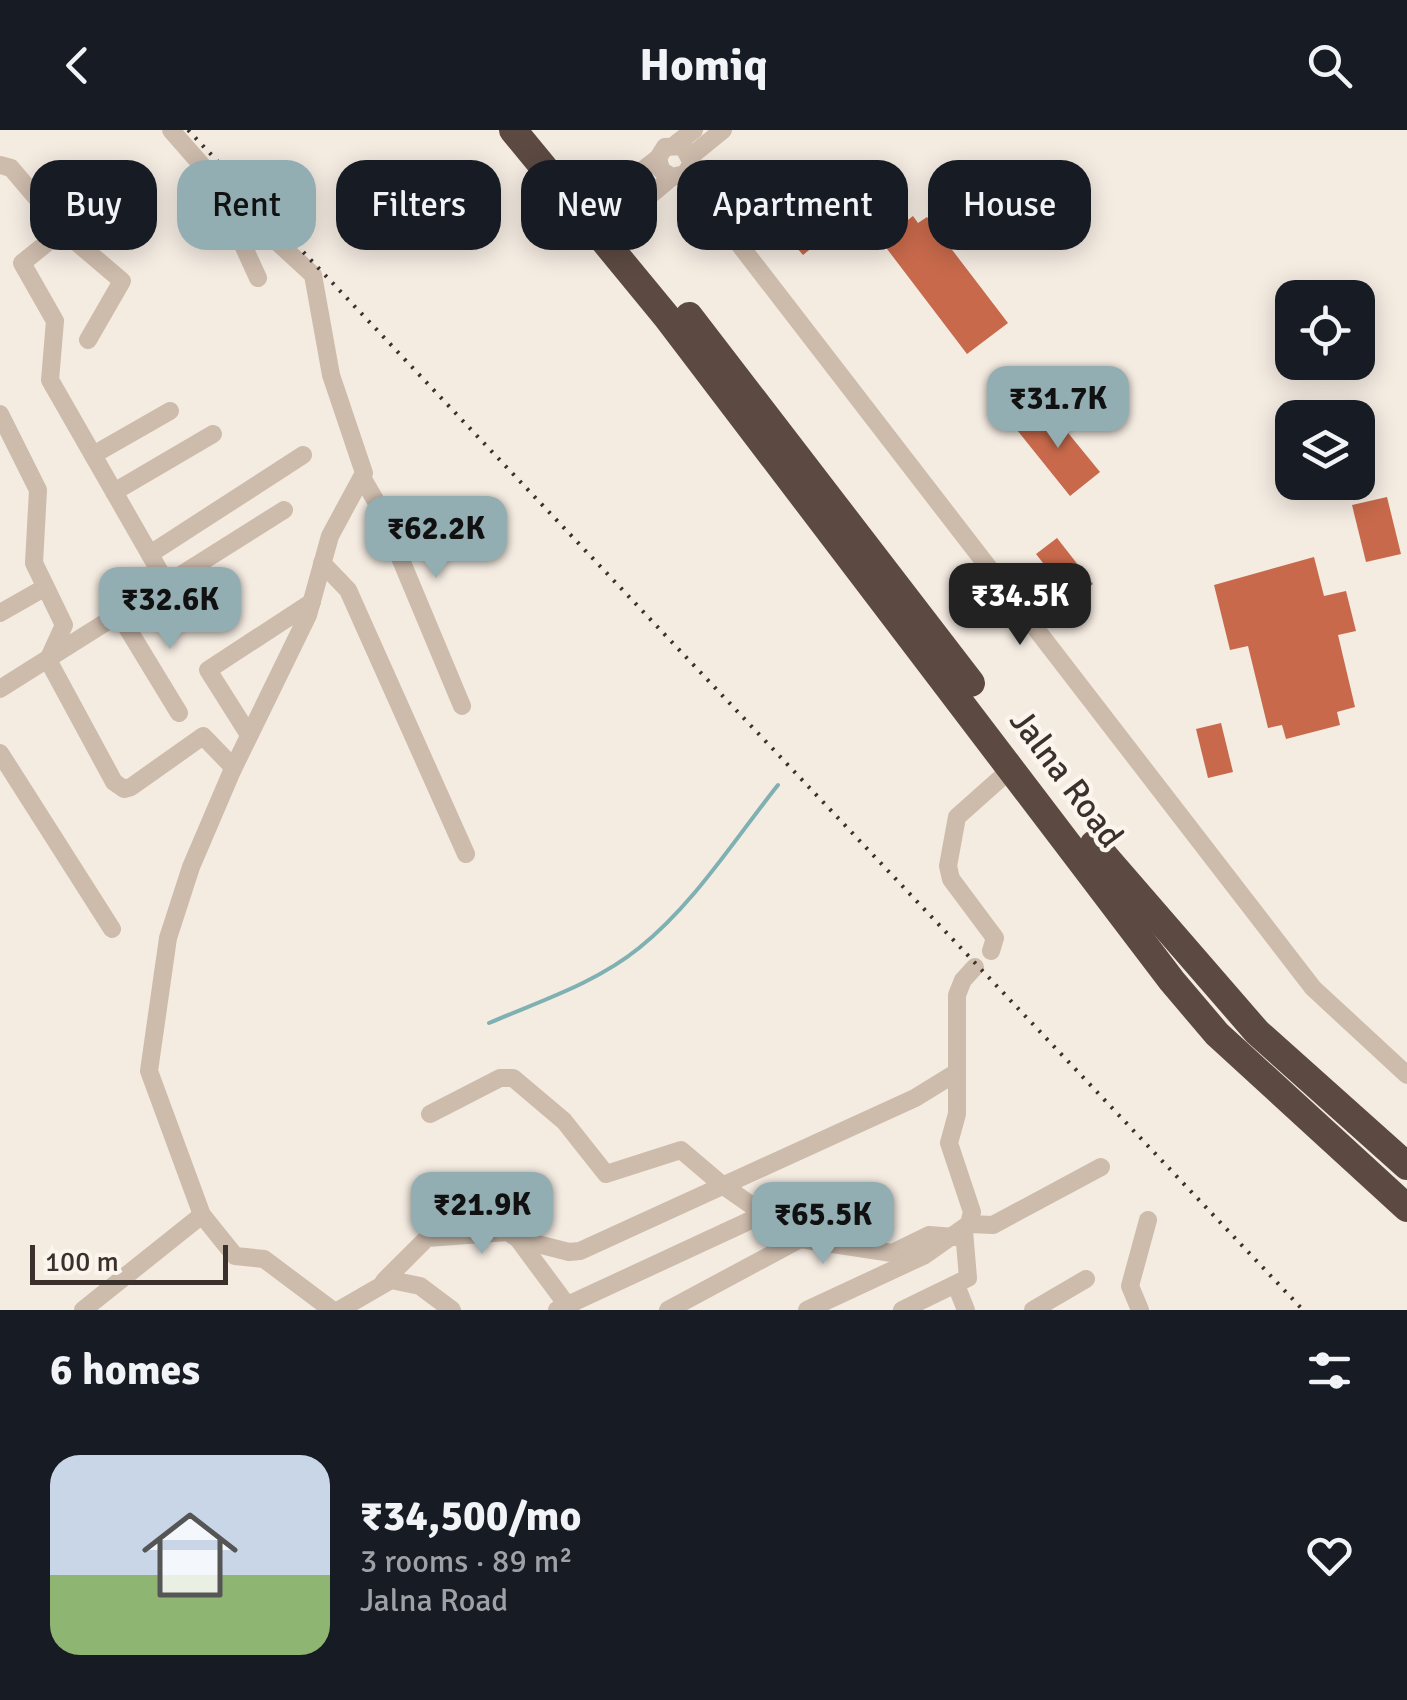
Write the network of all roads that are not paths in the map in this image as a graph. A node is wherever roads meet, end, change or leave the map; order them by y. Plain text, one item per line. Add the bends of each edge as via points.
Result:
1 (171, 130) edge
2 (513, 130) edge
3 (536, 130) edge
4 (694, 130) edge
5 (723, 130) edge
6 (197, 160) edge
7 (541, 160) edge
8 (557, 160) edge
9 (656, 160) edge
10 (678, 160) edge
11 (682, 160) edge
12 (685, 160) edge
13 (0, 166) edge
14 (30, 191) edge
15 (39, 250) edge
16 (86, 250) edge
17 (245, 250) edge
18 (284, 250) edge
19 (619, 250) edge
20 (626, 250) edge
21 (748, 250) edge
22 (258, 278) dead end
23 (88, 340) dead end
24 (170, 411) dead end
25 (0, 414) edge
26 (214, 434) dead end
27 (93, 455) junction
28 (303, 455) dead end
29 (363, 479) junction
30 (114, 492) junction
31 (284, 510) dead end
32 (150, 554) junction
33 (322, 564) junction
34 (168, 586) junction
35 (44, 588) junction
36 (312, 602) junction
37 (0, 613) edge
38 (120, 616) junction
39 (48, 660) junction
40 (0, 689) edge
41 (462, 706) dead end
42 (178, 713) dead end
43 (249, 735) junction
44 (0, 753) edge
45 (233, 768) junction
46 (1012, 768) junction
47 (466, 854) dead end
48 (112, 929) dead end
49 (991, 951) dead end
50 (975, 968) dead end
51 (954, 1074) junction
52 (1407, 1074) edge
53 (430, 1114) dead end
54 (1407, 1166) edge
55 (1102, 1168) dead end
56 (722, 1184) junction
57 (1407, 1208) edge
58 (764, 1214) junction
59 (202, 1215) junction
60 (1148, 1220) dead end
61 (963, 1231) junction
62 (518, 1239) junction
63 (800, 1239) junction
64 (1086, 1279) dead end
65 (384, 1281) junction
66 (956, 1285) junction
67 (1046, 1307) edge
68 (561, 1308) edge
69 (84, 1310) edge
70 (335, 1310) edge
71 (452, 1310) edge
72 (668, 1310) edge
73 (807, 1310) edge
74 (902, 1310) edge
75 (966, 1310) edge
76 (1140, 1310) edge

1 - 6 street
2 - 7 highway, Jalna Road
3 - 8 highway, Jalna Road
4 - 11 street
5 - 12 street
9 - 10 street via 664,147
13 - 14 street via 11,168
15 - 27 street via 22,264 55,321 50,380
16 - 23 street via 122,282
17 - 22 street
18 - 29 street via 315,279 331,374
19 - 46 highway, Jalna Road
20 - 54 highway, Jalna Road via 717,350 1110,866 1257,1032
21 - 52 street via 1314,988
24 - 27 street
25 - 35 street via 38,490 33,556
26 - 30 street
27 - 30 street
28 - 32 street
29 - 33 street
29 - 41 street
30 - 32 street
31 - 34 street
32 - 34 street
33 - 36 street
33 - 47 street via 348,590
34 - 38 street
35 - 37 street
35 - 39 street via 64,625
36 - 43 street
36 - 43 street via 210,668
38 - 39 street
38 - 42 street
39 - 40 street
39 - 45 street via 119,787 131,786 203,736
43 - 45 street
44 - 48 street
45 - 59 street via 168,938 149,1061 151,1083
46 - 49 street via 957,817 948,866 994,938
46 - 57 highway, Jalna Road via 1216,1034
50 - 51 street via 957,995
51 - 56 street
51 - 61 street via 949,1143 972,1212
53 - 56 street via 500,1078 513,1078 564,1121 606,1174 681,1150
55 - 61 street via 993,1225
56 - 58 street
56 - 62 street via 574,1252
58 - 63 street
58 - 68 street
59 - 69 street
59 - 70 street via 234,1256 264,1258
60 - 76 street via 1130,1286
61 - 63 street via 930,1235 892,1253
61 - 66 street via 970,1273
61 - 73 street
62 - 65 street via 508,1232 427,1238
62 - 68 street
63 - 72 street
64 - 67 street
65 - 70 street
65 - 71 street via 420,1286
66 - 74 street
66 - 75 street

